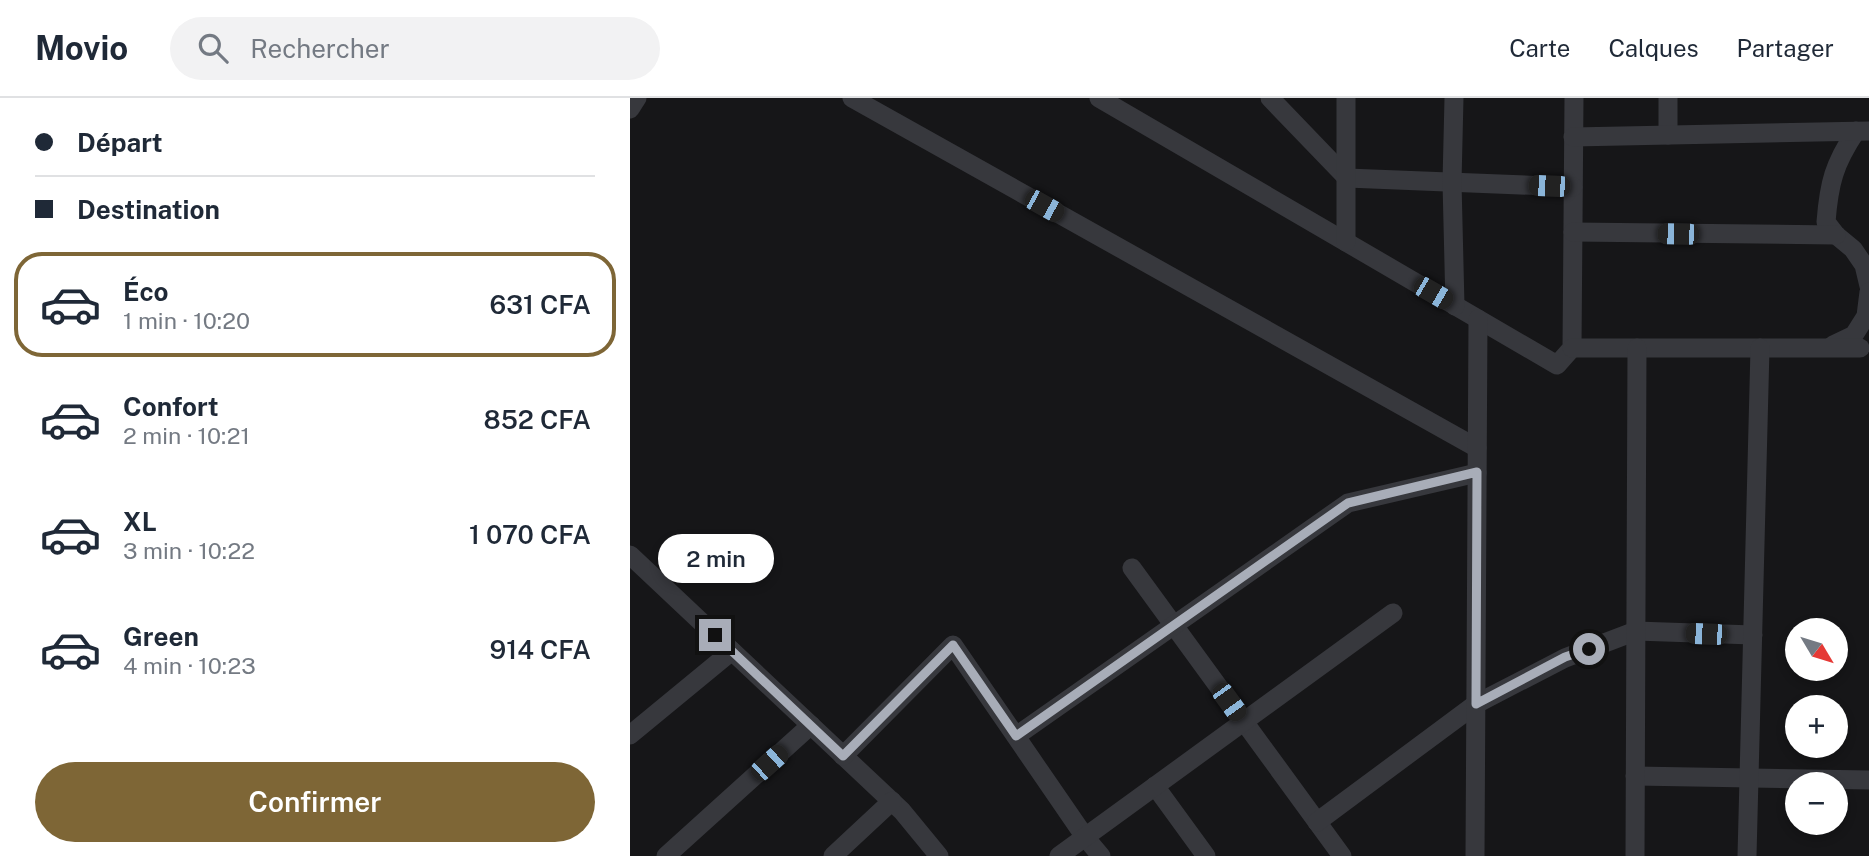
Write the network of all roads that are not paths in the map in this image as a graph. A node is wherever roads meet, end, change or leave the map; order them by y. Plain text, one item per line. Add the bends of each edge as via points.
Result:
1 (636, 98) edge
2 (852, 98) edge
3 (1099, 98) edge
4 (1270, 98) edge
5 (1346, 98) edge
6 (1454, 98) edge
7 (1574, 98) edge
8 (1668, 98) edge
9 (630, 109) edge
10 (1863, 131) edge
11 (1668, 135) junction
12 (1573, 137) junction
13 (1347, 178) junction
14 (1452, 182) junction
15 (1573, 187) junction
16 (1573, 232) junction
17 (1836, 235) junction
18 (1346, 242) junction
19 (1869, 289) edge
20 (1455, 306) junction
21 (1478, 319) junction
22 (1572, 348) junction
23 (1637, 348) junction
24 (1760, 348) junction
25 (1826, 348) junction
26 (1860, 348) dead end
27 (1478, 448) junction
28 (1477, 472) junction
29 (630, 555) edge
30 (1132, 568) dead end
31 (1393, 613) dead end
32 (1173, 625) junction
33 (1636, 631) junction
34 (1753, 635) junction
35 (732, 651) junction
36 (1476, 704) junction
37 (1243, 722) junction
38 (811, 725) junction
39 (630, 735) edge
40 (1016, 736) junction
41 (843, 756) junction
42 (1635, 776) junction
43 (1749, 778) junction
44 (1869, 780) edge
45 (1155, 786) junction
46 (892, 802) junction
47 (1317, 822) junction
48 (1085, 837) junction
49 (666, 856) edge
50 (833, 856) edge
51 (939, 856) edge
52 (1059, 856) edge
53 (1101, 856) edge
54 (1206, 856) edge
55 (1342, 856) edge
56 (1475, 856) edge
57 (1635, 856) edge
58 (1747, 856) edge

1 - 9 street
2 - 27 street
3 - 18 street
4 - 13 street
5 - 13 street
6 - 14 street
7 - 12 street
8 - 11 street
10 - 11 street
10 - 17 street via 1841,153 1832,176 1826,222
11 - 12 street
12 - 15 street
13 - 14 street
13 - 18 street
14 - 15 street
14 - 20 street
15 - 16 street
16 - 17 street
16 - 22 street
17 - 19 street via 1864,265
18 - 20 street
19 - 25 street via 1866,316 1854,335
20 - 21 street
21 - 22 street via 1557,365
21 - 27 street
22 - 23 street
23 - 24 street
23 - 33 street
24 - 25 street
24 - 34 street
25 - 26 street
27 - 28 street
28 - 32 street via 1348,503
28 - 36 street
29 - 35 street
30 - 32 street
31 - 37 street
32 - 37 street
32 - 40 street
33 - 34 street
33 - 36 street via 1565,657
33 - 42 street
34 - 43 street
35 - 38 street
35 - 39 street
36 - 47 street
36 - 56 street
37 - 45 street
37 - 47 street
38 - 41 street
38 - 49 street
40 - 41 street via 953,645
40 - 48 street
41 - 46 street
42 - 43 street
42 - 57 street
43 - 44 street
43 - 58 street
45 - 48 street
45 - 54 street
46 - 50 street
46 - 51 street
47 - 55 street
48 - 52 street
48 - 53 street

